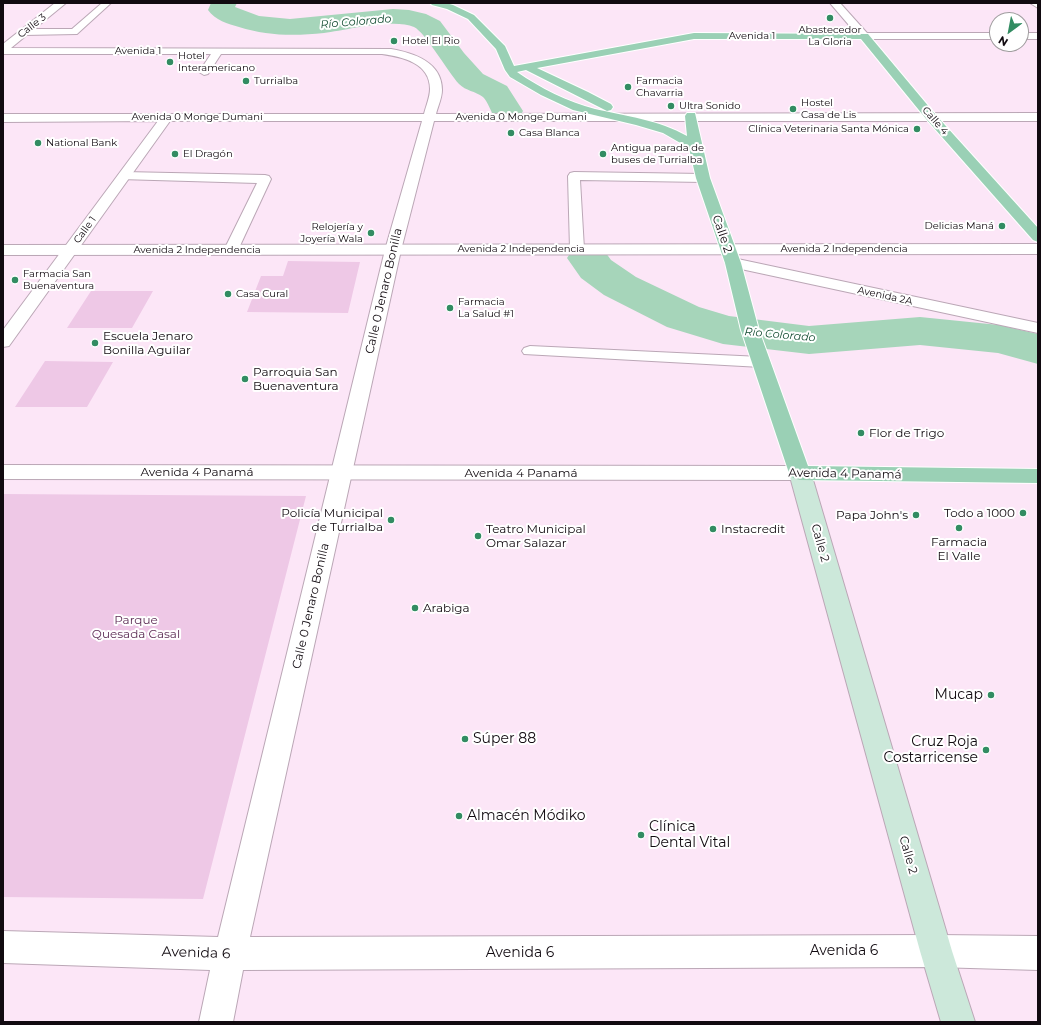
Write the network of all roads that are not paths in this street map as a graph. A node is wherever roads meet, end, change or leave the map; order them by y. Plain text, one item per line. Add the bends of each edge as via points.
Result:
1 (61, 3) edge
2 (107, 3) edge
3 (435, 3) edge
4 (835, 3) edge
5 (1035, 3) edge
6 (1038, 5) edge
7 (24, 32) junction
8 (864, 36) junction
9 (989, 36) edge
10 (3, 50) edge
11 (218, 51) junction
12 (394, 52) joint
13 (508, 66) junction
14 (526, 67) junction
15 (204, 72) dead end
16 (590, 110) junction
17 (691, 116) junction
18 (167, 117) junction
19 (428, 117) junction
20 (551, 117) junction
21 (619, 117) junction
22 (931, 117) junction
23 (1038, 117) edge
24 (3, 118) edge
25 (695, 146) junction
26 (124, 176) junction
27 (703, 178) junction
28 (1038, 237) edge
29 (576, 249) junction
30 (1038, 249) edge
31 (3, 250) edge
32 (70, 250) junction
33 (231, 250) junction
34 (393, 250) junction
35 (730, 256) junction
36 (1038, 328) edge
37 (3, 342) edge
38 (530, 351) dead end
39 (760, 359) junction
40 (3, 472) edge
41 (342, 472) junction
42 (800, 473) junction
43 (1038, 476) edge
44 (3, 947) edge
45 (936, 951) junction
46 (1038, 953) edge
47 (230, 954) junction
48 (216, 1022) edge
49 (958, 1022) edge

1 - 7 street, Calle 3
2 - 7 lane via 74,32
3 - 13 main road via 450,7 471,18 501,48
4 - 8 street, Calle 4
5 - 6 street
7 - 10 street, Calle 3
8 - 9 street, Avenida 1
8 - 14 main road, Avenida 1 via 694,36
8 - 22 main road, Calle 4
10 - 11 street, Avenida 1
11 - 12 street, Avenida 1
11 - 15 street
12 - 19 street, Calle 0 Jenaro Bonilla via 421,61 434,78 436,91
13 - 14 main road
13 - 16 main road via 514,75 563,102
14 - 21 main road via 584,94
16 - 20 street
16 - 21 main road
17 - 21 street, Avenida 0 Monge Dumani
17 - 22 street, Avenida 0 Monge Dumani
17 - 25 main road, Calle 2
18 - 19 street, Avenida 0 Monge Dumani
18 - 24 street, Avenida 0 Monge Dumani
18 - 26 street, Calle 1
19 - 20 street, Avenida 0 Monge Dumani
19 - 34 street, Calle 0 Jenaro Bonilla
20 - 21 street, Avenida 0 Monge Dumani
21 - 25 main road via 659,127
22 - 23 street, Avenida 0 Monge Dumani
22 - 28 main road, Calle 4
25 - 27 main road, Calle 2
26 - 32 street, Calle 1
26 - 33 lane via 265,179
27 - 29 lane via 574,176
27 - 35 main road, Calle 2
29 - 34 street, Avenida 2 Independencia
29 - 35 street, Avenida 2 Independencia
30 - 35 street, Avenida 2 Independencia
31 - 32 street, Avenida 2 Independencia
32 - 33 street, Avenida 2 Independencia
32 - 37 street, Calle 1
33 - 34 street, Avenida 2 Independencia
34 - 41 street, Calle 0 Jenaro Bonilla
35 - 36 street, Avenida 2A
35 - 39 main road, Calle 2
38 - 39 lane
39 - 42 main road, Calle 2
40 - 41 street, Avenida 4 Panamá
41 - 42 street, Avenida 4 Panamá
41 - 47 street, Calle 0 Jenaro Bonilla
42 - 43 main road, Avenida 4 Panamá
42 - 45 main road, Calle 2
44 - 47 street, Avenida 6
45 - 46 street, Avenida 6
45 - 47 street, Avenida 6
45 - 49 main road, Calle 2
47 - 48 street, Calle 0 Jenaro Bonilla

